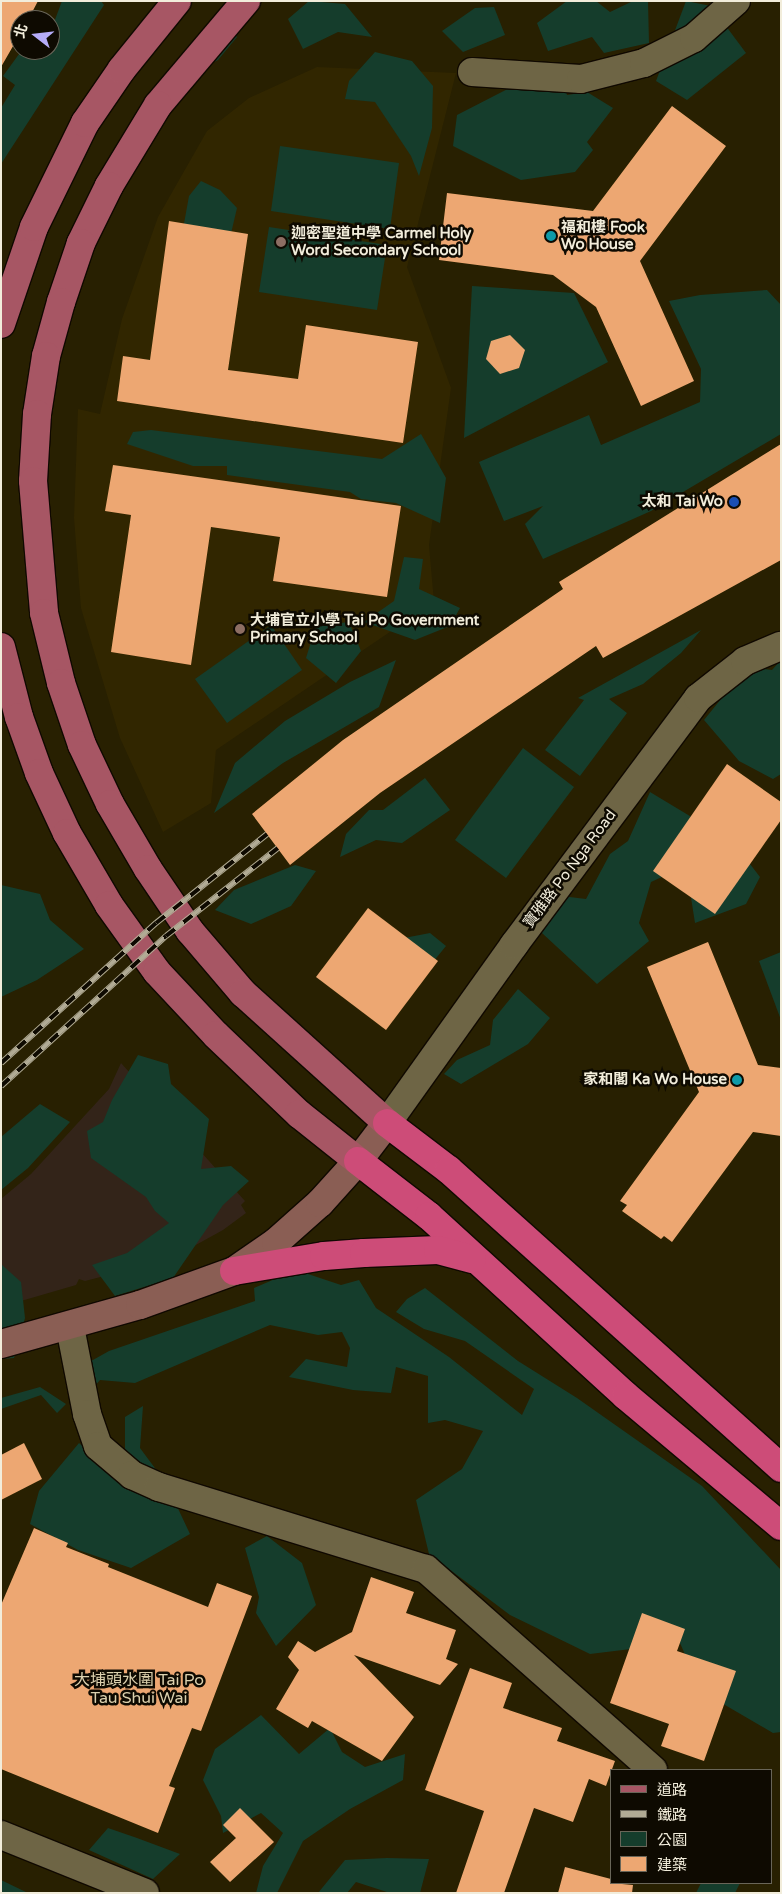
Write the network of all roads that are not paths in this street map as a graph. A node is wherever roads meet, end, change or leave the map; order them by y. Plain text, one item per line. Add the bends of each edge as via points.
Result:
1 (177, 1) edge
2 (246, 1) edge
3 (736, 1) edge
4 (472, 72) dead end
5 (1, 324) edge
6 (781, 646) edge
7 (1, 647) edge
8 (387, 1123) junction
9 (358, 1161) junction
10 (474, 1259) junction
11 (234, 1271) junction
12 (70, 1326) junction
13 (1, 1344) edge
14 (781, 1468) edge
15 (781, 1526) edge
16 (652, 1769) edge
17 (1, 1835) edge
18 (145, 1893) edge

1 - 5 main road via 122,69 85,123 34,227
2 - 8 main road via 153,113 109,186 81,243 61,302 46,356 37,414 33,481 44,613 61,683 82,746 148,869 190,931 243,993
3 - 4 street via 694,38 644,64 581,78
6 - 8 street, 寶雅路 Po Nga Road via 745,661 698,698 451,1031
7 - 9 main road via 19,717 39,773 67,833 109,904 157,972 216,1035 300,1114
8 - 9 main road
8 - 14 highway via 449,1170
9 - 10 highway via 429,1216
9 - 11 main road via 320,1203 276,1242
10 - 11 highway via 438,1250 364,1253 324,1256
10 - 15 highway via 626,1396
11 - 12 main road via 140,1306
12 - 13 main road
12 - 16 street via 87,1414 98,1446 132,1475 426,1569
17 - 18 street

